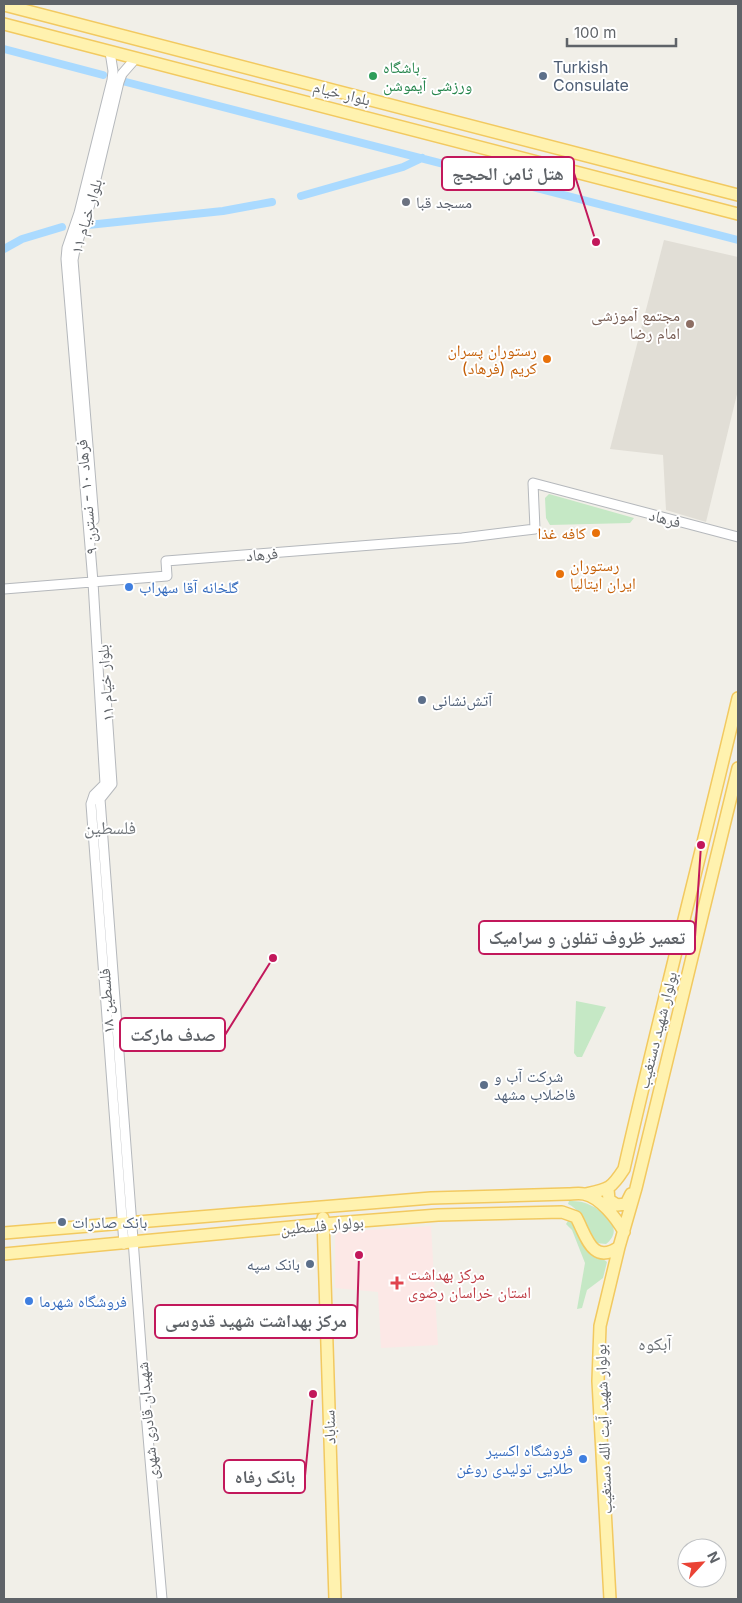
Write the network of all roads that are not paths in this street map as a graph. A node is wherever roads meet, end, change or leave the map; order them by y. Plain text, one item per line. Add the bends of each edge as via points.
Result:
1 (4, 5) edge
2 (4, 24) edge
3 (110, 52) junction
4 (136, 58) junction
5 (615, 163) junction
6 (609, 181) junction
7 (738, 195) edge
8 (738, 214) edge
9 (82, 412) junction
10 (738, 537) edge
11 (96, 582) junction
12 (4, 589) edge
13 (738, 698) edge
14 (738, 768) edge
15 (109, 784) joint
16 (641, 1165) junction
17 (608, 1189) junction
18 (586, 1194) junction
19 (322, 1206) junction
20 (127, 1223) junction
21 (323, 1224) junction
22 (624, 1232) junction
23 (4, 1233) edge
24 (129, 1243) junction
25 (619, 1247) junction
26 (4, 1254) edge
27 (162, 1599) edge
28 (335, 1599) edge
29 (610, 1599) edge

1 - 5 main road, بلوار خیام
2 - 3 main road, بلوار خیام
3 - 4 main road, بلوار خیام
3 - 9 street, بلوار خیام ۱۱ via 111,85 66,260
4 - 6 main road, بلوار خیام
4 - 9 street, بلوار خیام ۱۱ via 119,82 73,260
5 - 6 main road via 618,174
5 - 7 main road, بلوار خیام
6 - 8 main road, بلوار خیام
9 - 11 street, فرهاد ۱۰ - نسترن ۹
10 - 11 street, فرهاد via 533,483 536,529 462,538 166,561 167,576
11 - 12 street, فرهاد
11 - 15 street, بلوار خیام ۱۱
13 - 17 main road, بولوار شهید دستغیب via 624,1168
14 - 16 main road, بولوار شهید دستغیب
15 - 20 street, فلسطین ۱۸ via 100,799
16 - 17 main road via 626,1204 612,1203
16 - 22 main road, بولوار شهید دستغیب
17 - 18 main road
18 - 19 main road, بولوار فلسطین via 526,1194
18 - 22 main road via 612,1213
19 - 20 main road, بولوار فلسطین
19 - 21 main road, سناباد
20 - 23 main road, بولوار فلسطین
20 - 24 street, فلسطین ۱۸
21 - 24 main road, بولوار فلسطین
21 - 25 main road, بولوار فلسطین via 447,1215 564,1212 576,1216 597,1252 612,1252
21 - 28 main road, سناباد
22 - 25 main road, بولوار شهید آیت الله دستغیب
24 - 26 main road, بولوار فلسطین
24 - 27 street, شهیدان قادری شهری
25 - 29 main road, بولوار شهید آیت الله دستغیب via 600,1326 598,1381

